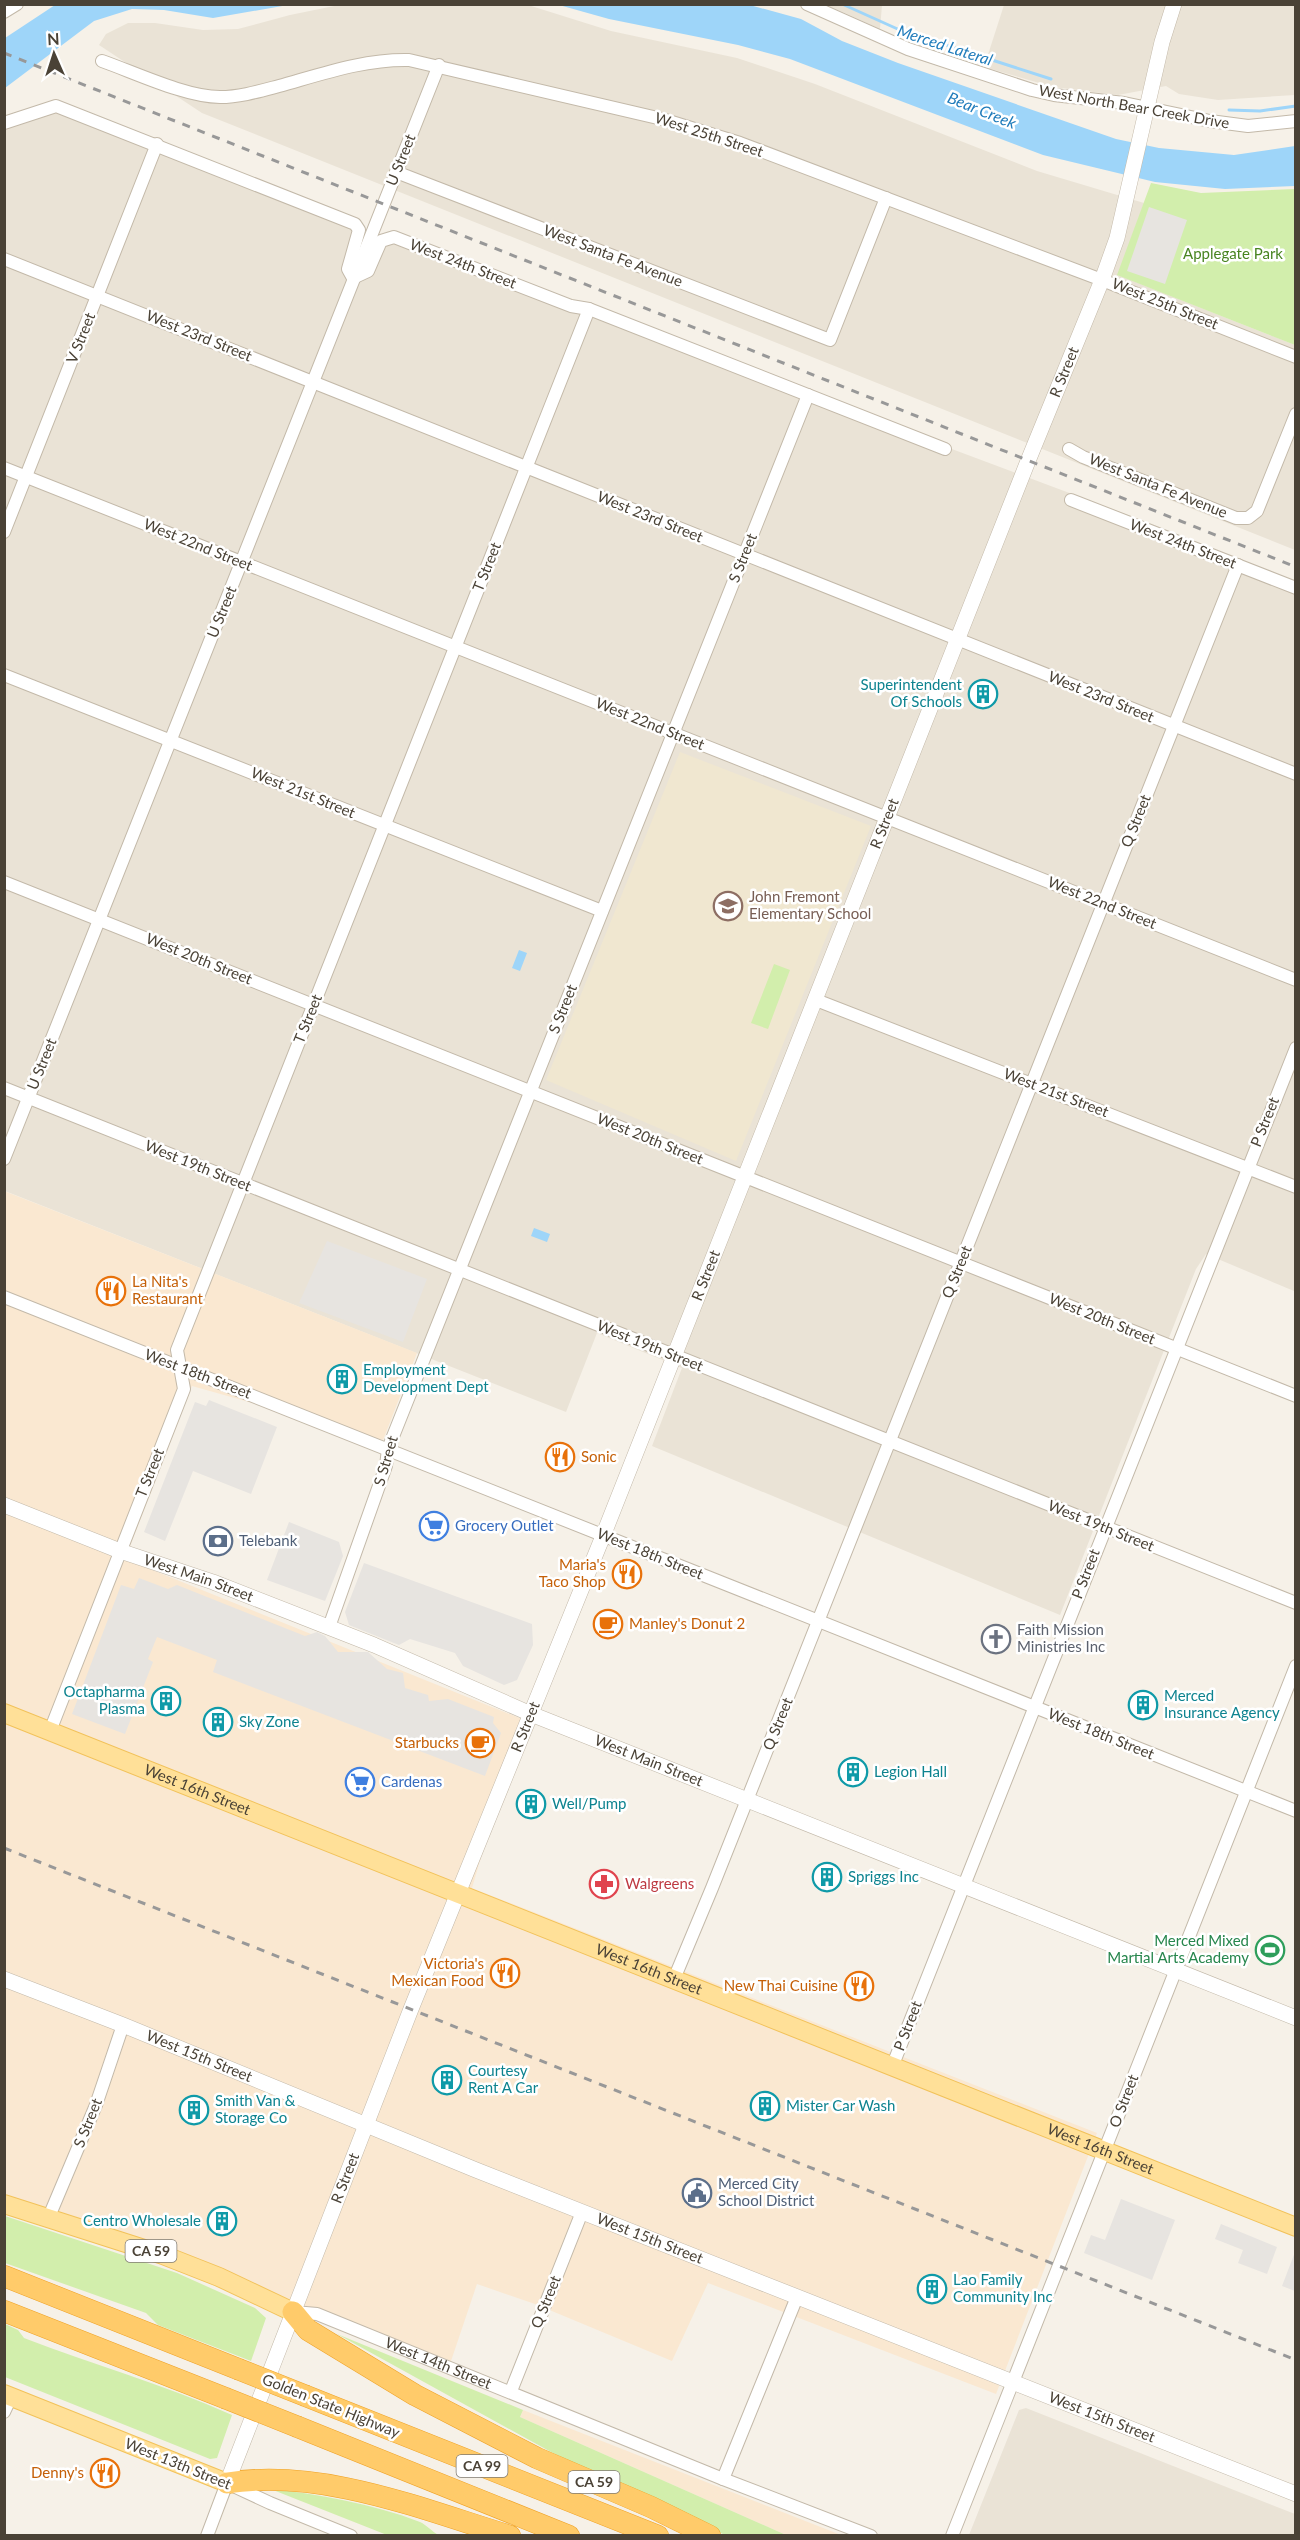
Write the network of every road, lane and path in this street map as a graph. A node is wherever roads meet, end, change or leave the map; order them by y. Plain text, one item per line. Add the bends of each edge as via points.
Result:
1 (17, 4) edge
2 (807, 4) edge
3 (1174, 4) edge
4 (4, 12) edge
5 (102, 61) dead end
6 (439, 65) junction
7 (1145, 117) junction
8 (1296, 121) edge
9 (4, 123) edge
10 (158, 144) junction
11 (396, 172) junction
12 (886, 198) junction
13 (4, 259) edge
14 (353, 278) junction
15 (1102, 280) junction
16 (98, 296) junction
17 (589, 309) junction
18 (1296, 357) edge
19 (313, 382) junction
20 (808, 395) junction
21 (1296, 414) edge
22 (945, 449) dead end
23 (1069, 449) dead end
24 (526, 467) junction
25 (4, 468) edge
26 (27, 477) junction
27 (1071, 500) dead end
28 (4, 532) edge
29 (744, 554) junction
30 (242, 562) junction
31 (1238, 565) junction
32 (1296, 588) edge
33 (959, 640) junction
34 (455, 647) junction
35 (4, 675) edge
36 (1174, 726) junction
37 (673, 733) junction
38 (171, 741) junction
39 (1296, 774) edge
40 (888, 818) junction
41 (385, 825) junction
42 (4, 882) edge
43 (1103, 904) junction
44 (602, 911) junction
45 (99, 920) junction
46 (1296, 980) edge
47 (816, 1000) junction
48 (314, 1005) junction
49 (1296, 1048) edge
50 (1032, 1084) junction
51 (4, 1088) edge
52 (530, 1092) junction
53 (29, 1097) junction
54 (4, 1159) edge
55 (1246, 1168) junction
56 (745, 1177) junction
57 (243, 1184) junction
58 (1296, 1187) edge
59 (961, 1263) junction
60 (459, 1270) junction
61 (4, 1297) edge
62 (1175, 1348) junction
63 (675, 1355) junction
64 (182, 1368) junction
65 (1296, 1396) edge
66 (890, 1441) junction
67 (388, 1449) junction
68 (4, 1505) edge
69 (1105, 1527) junction
70 (603, 1536) junction
71 (120, 1551) junction
72 (1296, 1603) edge
73 (819, 1621) junction
74 (329, 1627) junction
75 (1296, 1666) edge
76 (1033, 1707) junction
77 (4, 1713) edge
78 (531, 1714) junction
79 (50, 1731) junction
80 (1245, 1791) junction
81 (747, 1801) junction
82 (1296, 1811) edge
83 (962, 1886) junction
84 (459, 1893) junction
85 (1175, 1971) junction
86 (674, 1979) junction
87 (4, 1980) edge
88 (1296, 2018) edge
89 (123, 2025) junction
90 (892, 2067) junction
91 (366, 2126) junction
92 (1104, 2152) junction
93 (4, 2204) edge
94 (582, 2212) junction
95 (48, 2219) junction
96 (1296, 2227) edge
97 (4, 2276) edge
98 (797, 2297) junction
99 (4, 2311) edge
100 (293, 2312) junction
101 (1013, 2384) junction
102 (511, 2391) junction
103 (6, 2401) edge
104 (723, 2480) junction
105 (227, 2483) junction
106 (1296, 2494) edge
107 (207, 2535) edge
108 (351, 2535) edge
109 (510, 2535) edge
110 (569, 2535) edge
111 (658, 2535) edge
112 (710, 2535) edge
113 (871, 2535) edge
114 (952, 2535) edge

1 - 4 street
2 - 7 street, West North Bear Creek Drive via 908,49 1032,90 1124,103
3 - 7 street, R Street
5 - 6 street, West 25th Street via 196,94 220,97 248,94 385,59
6 - 11 street, U Street
6 - 12 street, West 25th Street via 701,130
7 - 8 street, West North Bear Creek Drive via 1248,126
7 - 15 street, R Street via 1117,237
9 - 10 street via 56,106
10 - 14 street via 355,224 359,236 348,269
10 - 16 street, V Street
11 - 12 street, West Santa Fe Avenue via 830,340
11 - 14 street, U Street
12 - 15 street, West 25th Street
13 - 16 street, West 23rd Street
14 - 17 street, West 24th Street via 368,271 381,241 394,237 571,306
14 - 19 street, U Street
15 - 18 street, West 25th Street
15 - 33 street, R Street
16 - 19 street, West 23rd Street
16 - 26 street, V Street
17 - 20 street, West 24th Street
17 - 24 street, T Street
19 - 24 street, West 23rd Street
19 - 30 street, U Street
20 - 22 street, West 24th Street
20 - 29 street, S Street
21 - 23 street, West Santa Fe Avenue via 1257,511 1248,518 1236,518
24 - 29 street, West 23rd Street
24 - 34 street, T Street
25 - 26 street, West 22nd Street
26 - 28 street, V Street
26 - 30 street, West 22nd Street
27 - 31 street, West 24th Street
29 - 33 street, West 23rd Street
29 - 37 street, S Street
30 - 34 street, West 22nd Street
30 - 38 street, U Street
31 - 32 street, West 24th Street
31 - 36 street, Q Street
33 - 36 street, West 23rd Street
33 - 40 street, R Street
34 - 37 street, West 22nd Street
34 - 41 street, T Street
35 - 38 street, West 21st Street
36 - 39 street, West 23rd Street
36 - 43 street, Q Street
37 - 40 street, West 22nd Street
37 - 44 street, S Street
38 - 41 street, West 21st Street
38 - 45 street, U Street
40 - 43 street, West 22nd Street
40 - 47 street, R Street
41 - 44 street, West 21st Street
41 - 48 street, T Street
42 - 45 street, West 20th Street
43 - 46 street, West 22nd Street
43 - 50 street, Q Street
44 - 52 street, S Street
45 - 48 street, West 20th Street
45 - 53 street, U Street
47 - 50 street, West 21st Street
47 - 56 street, R Street
48 - 52 street, West 20th Street
48 - 57 street, T Street
49 - 55 street, P Street
50 - 55 street, West 21st Street
50 - 59 street, Q Street
51 - 53 street, West 19th Street
52 - 56 street, West 20th Street
52 - 60 street, S Street
53 - 54 street, U Street
53 - 57 street, West 19th Street
55 - 58 street, West 21st Street
55 - 62 street, P Street
56 - 59 street, West 20th Street
56 - 63 street, R Street
57 - 60 street, West 19th Street
57 - 64 street, T Street via 177,1350
59 - 62 street, West 20th Street
59 - 66 street, Q Street
60 - 63 street, West 19th Street
60 - 67 street, S Street
61 - 64 street, West 18th Street
62 - 65 street, West 20th Street
62 - 69 street, P Street
63 - 66 street, West 19th Street
63 - 70 street, R Street
64 - 67 street, West 18th Street
64 - 71 street, T Street via 184,1389
66 - 69 street, West 19th Street
66 - 73 street, Q Street
67 - 70 street, West 18th Street
67 - 74 street, S Street via 386,1466
68 - 71 street, West Main Street
69 - 72 street, West 19th Street
69 - 76 street, P Street
70 - 73 street, West 18th Street
70 - 78 street, R Street
71 - 74 street, West Main Street
71 - 79 street, T Street
73 - 76 street, West 18th Street
73 - 81 street, Q Street
74 - 78 street, West Main Street
75 - 80 street, O Street
76 - 80 street, West 18th Street
76 - 83 street, P Street
77 - 79 main road, West 16th Street
78 - 81 street, West Main Street
78 - 84 street, R Street
79 - 84 main road, West 16th Street
80 - 82 street, West 18th Street
80 - 85 street, O Street
81 - 83 street, West Main Street
81 - 86 street, Q Street
83 - 85 street, West Main Street
83 - 90 street, P Street
84 - 86 main road, West 16th Street
84 - 91 street, R Street
85 - 88 street, West Main Street
85 - 92 street, O Street
86 - 90 main road, West 16th Street
87 - 89 street, West 15th Street
89 - 91 street, West 15th Street
89 - 95 street, S Street via 96,2105
90 - 92 main road, West 16th Street
91 - 94 street, West 15th Street
91 - 100 street, R Street
92 - 96 main road, West 16th Street
92 - 101 street, O Street
93 - 95 main road, West 14th Street / CA 59
94 - 98 street, West 15th Street
94 - 102 street, Q Street
95 - 100 main road, West 14th Street / CA 59 via 163,2255
97 - 111 highway, Golden State Highway / CA 99, bridge
98 - 101 street, West 15th Street
98 - 104 street
99 - 110 highway, CA 99, bridge
100 - 102 street, West 14th Street via 317,2314
100 - 105 street, R Street
100 - 112 highway, CA 59 via 308,2330 415,2395 537,2458
101 - 106 street, West 15th Street
101 - 114 street, O Street
102 - 104 street, West 14th Street
103 - 105 main road, West 13th Street
104 - 113 street, West 14th Street
105 - 107 street, R Street
105 - 108 street, West 13th Street
105 - 109 highway via 253,2478 339,2487

